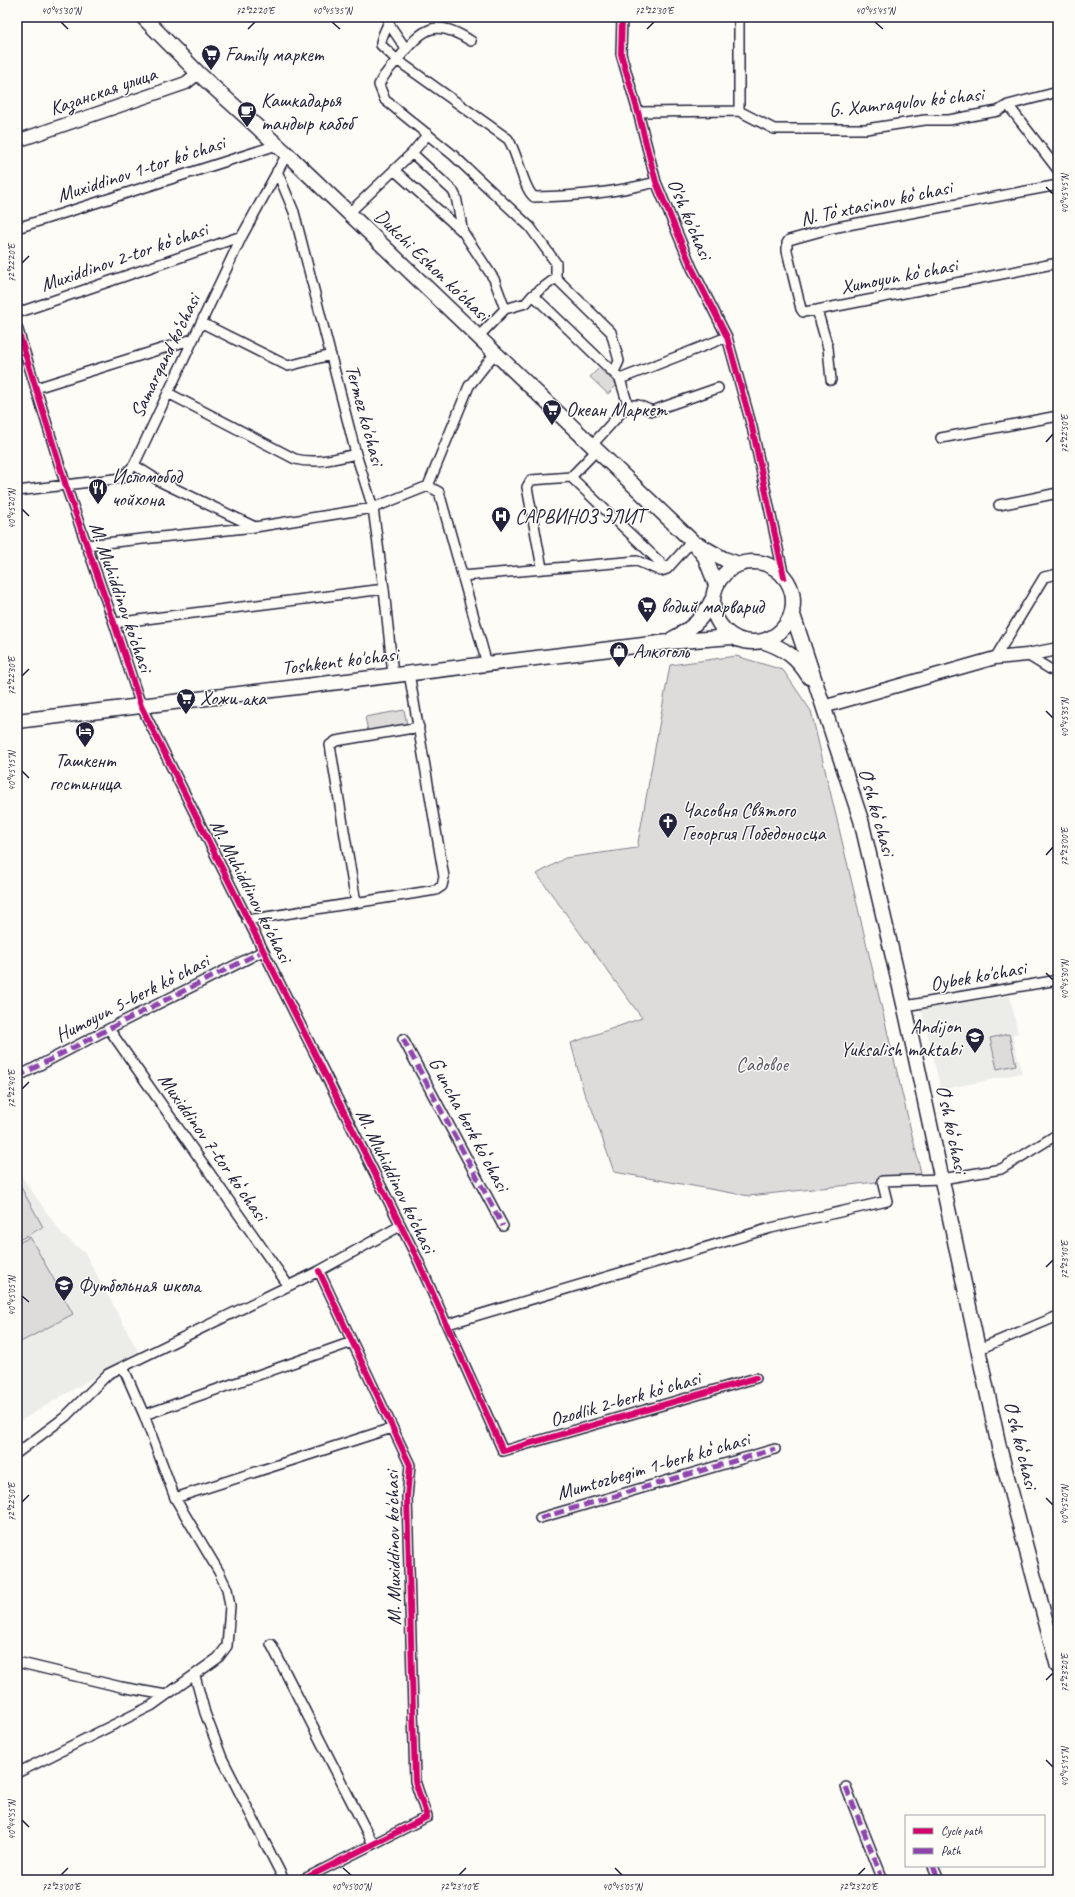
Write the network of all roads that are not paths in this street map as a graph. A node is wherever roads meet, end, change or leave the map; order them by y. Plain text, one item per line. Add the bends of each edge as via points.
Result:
1 (143, 17) edge
2 (622, 17) edge
3 (739, 17) edge
4 (390, 20) edge
5 (471, 41) dead end
6 (406, 49) junction
7 (397, 60) junction
8 (198, 73) junction
9 (1058, 92) edge
10 (1008, 105) junction
11 (739, 111) junction
12 (638, 112) junction
13 (428, 134) junction
14 (17, 141) edge
15 (282, 150) junction
16 (412, 153) junction
17 (394, 170) junction
18 (1058, 170) edge
19 (277, 171) junction
20 (656, 182) junction
21 (1058, 185) edge
22 (349, 213) junction
23 (17, 228) edge
24 (463, 232) junction
25 (242, 236) junction
26 (1058, 263) edge
27 (556, 278) junction
28 (533, 295) junction
29 (505, 309) junction
30 (817, 310) junction
31 (17, 313) edge
32 (202, 323) junction
33 (17, 327) edge
34 (478, 337) junction
35 (727, 337) junction
36 (193, 339) junction
37 (495, 352) junction
38 (330, 355) junction
39 (617, 375) junction
40 (831, 380) dead end
41 (36, 388) junction
42 (718, 388) dead end
43 (168, 393) junction
44 (628, 405) junction
45 (1058, 416) edge
46 (941, 438) dead end
47 (594, 447) junction
48 (356, 454) junction
49 (134, 465) junction
50 (571, 476) junction
51 (66, 486) junction
52 (428, 486) junction
53 (17, 491) edge
54 (1058, 493) edge
55 (999, 505) dead end
56 (373, 508) junction
57 (254, 527) junction
58 (693, 542) junction
59 (86, 545) junction
60 (739, 564) junction
61 (542, 568) junction
62 (667, 569) junction
63 (1058, 574) edge
64 (462, 576) junction
65 (784, 577) junction
66 (716, 584) junction
67 (384, 589) junction
68 (712, 600) junction
69 (792, 612) junction
70 (114, 623) junction
71 (732, 636) junction
72 (762, 641) junction
73 (668, 642) junction
74 (1058, 649) edge
75 (1027, 655) junction
76 (995, 658) junction
77 (487, 664) junction
78 (409, 673) junction
79 (1058, 674) edge
80 (393, 675) junction
81 (818, 691) junction
82 (141, 706) junction
83 (823, 707) junction
84 (17, 721) edge
85 (419, 727) junction
86 (356, 903) junction
87 (247, 920) junction
88 (263, 951) junction
89 (1058, 980) edge
90 (905, 1006) junction
91 (109, 1029) junction
92 (403, 1038) dead end
93 (17, 1077) edge
94 (1058, 1134) edge
95 (942, 1179) junction
96 (400, 1226) junction
97 (503, 1226) dead end
98 (319, 1271) junction
99 (288, 1285) junction
100 (1058, 1316) edge
101 (448, 1324) junction
102 (352, 1342) junction
103 (979, 1349) junction
104 (123, 1367) junction
105 (756, 1378) dead end
106 (144, 1415) junction
107 (392, 1428) junction
108 (775, 1449) dead end
109 (503, 1451) joint
110 (17, 1453) edge
111 (175, 1498) junction
112 (540, 1518) dead end
113 (271, 1644) dead end
114 (17, 1662) edge
115 (1058, 1667) edge
116 (195, 1676) junction
117 (166, 1695) junction
118 (17, 1773) edge
119 (846, 1788) dead end
120 (373, 1844) junction
121 (933, 1867) edge
122 (284, 1880) edge
123 (302, 1880) edge
124 (884, 1880) edge
125 (939, 1880) edge

1 - 8 main road, Dukchi Eshon ko'chasi
2 - 12 street, O'sh ko'chasi via 621,54
3 - 11 street
4 - 6 street
4 - 7 street via 380,43
5 - 6 street via 456,31 436,27 425,30
6 - 7 street
7 - 13 street via 381,81 380,91 385,100
7 - 20 street via 508,139 513,146 528,190 534,196 571,196 621,191
8 - 14 street, Казанская улица via 186,83
8 - 15 main road, Dukchi Eshon ko'chasi
9 - 10 street, G. Xamraqulov koʻchasi
10 - 11 street, G. Xamraqulov koʻchasi via 998,111 949,120 925,120 866,128 774,129
10 - 18 street
11 - 12 street, G. Xamraqulov koʻchasi
12 - 20 street, O'sh ko'chasi
13 - 16 street
13 - 27 street via 530,227 556,263
15 - 19 street, Samarqand ko‘chasi
15 - 22 main road, Dukchi Eshon ko'chasi
15 - 23 street, Muxiddinov 1-tor koʻchasi
16 - 17 street
16 - 24 street via 453,191
17 - 22 street
17 - 24 street
19 - 25 street, Samarqand ko‘chasi
19 - 38 street, Termez ko'chasi via 294,212
20 - 35 street, O'sh ko'chasi via 692,268
21 - 30 street, N. Toʻxtasinov koʻchasi via 832,228 789,240 787,251 801,309 803,312
22 - 34 main road, Dukchi Eshon ko'chasi
24 - 29 street via 494,279
25 - 31 street, Muxiddinov 2-tor koʻchasi
25 - 32 street, Samarqand ko‘chasi
26 - 30 street, Xumoyun koʻchasi
27 - 28 street
27 - 39 street via 611,332 619,361
28 - 29 street via 526,303
28 - 39 street
29 - 34 street
30 - 40 street, Xumoyun koʻchasi via 828,348
32 - 36 street, Samarqand ko‘chasi
32 - 38 street via 288,366
33 - 41 street, M. Muhiddinov ko'chasi
34 - 37 main road, Dukchi Eshon ko'chasi
35 - 39 street
35 - 65 street, O'sh ko'chasi via 752,427
36 - 41 street
36 - 43 street, Samarqand ko‘chasi
37 - 47 main road, Dukchi Eshon ko'chasi
37 - 52 street via 469,386
38 - 48 street, Termez ko'chasi
39 - 44 street
41 - 51 street, M. Muhiddinov ko'chasi
42 - 44 street via 652,411 638,405
43 - 48 street via 295,459 322,461
43 - 49 street, Samarqand ko‘chasi
44 - 47 street
45 - 46 street
47 - 50 street
47 - 58 main road, Dukchi Eshon ko'chasi
48 - 56 street, Termez ko'chasi
49 - 51 street, Samarqand ko‘chasi via 122,478
49 - 57 street via 161,482
50 - 61 street via 531,480 528,487
50 - 62 street
51 - 53 street, Samarqand ko‘chasi
51 - 59 street, M. Muhiddinov ko'chasi
52 - 56 street
52 - 64 street via 439,492
54 - 55 street
56 - 57 street
56 - 67 street, Termez ko'chasi
57 - 59 street
58 - 60 main road via 713,554
58 - 62 street
58 - 66 main road via 705,557
59 - 70 street, M. Muhiddinov ko'chasi
60 - 65 main road via 752,561 764,563 775,568
60 - 66 main road via 726,572
61 - 62 street via 636,561 660,571
61 - 64 street
63 - 76 street via 1044,577
64 - 77 street
65 - 69 main road via 793,600
66 - 68 main road
67 - 70 street
67 - 80 street, Termez ko'chasi
68 - 71 main road via 717,621
68 - 73 main road via 706,613 697,622
69 - 72 main road via 781,631
69 - 81 main road
70 - 82 street, M. Muhiddinov ko'chasi
71 - 72 main road via 742,641
71 - 73 main road, Toshkent ko'chasi
72 - 81 main road via 790,653 802,665
73 - 77 main road, Toshkent ko'chasi
74 - 75 street
75 - 76 street
75 - 79 street
76 - 83 street
77 - 78 main road, Toshkent ko'chasi
78 - 80 main road, Toshkent ko'chasi
78 - 85 street
80 - 82 main road, Toshkent ko'chasi
81 - 83 main road, Oʻsh koʻchasi
82 - 84 main road, Toshkent ko'chasi
82 - 87 street, M. Muhiddinov ko'chasi
83 - 90 main road, Oʻsh koʻchasi via 860,820
85 - 86 street via 444,882 436,890
85 - 86 street via 336,741 330,745
86 - 87 street
87 - 88 street, M. Muhiddinov ko'chasi
88 - 91 street, Humoyun 5-berk koʻchasi
88 - 96 street, M. Muhiddinov ko'chasi
89 - 90 street, Oybek ko'chasi
90 - 95 main road, Oʻsh koʻchasi
91 - 93 street, Humoyun 5-berk koʻchasi
91 - 99 street, Muxiddinov 7-tor koʻchasi
92 - 97 street, Gʻuncha berk koʻchasi
94 - 95 street via 1000,1169
95 - 101 street via 882,1181 887,1201 764,1230
95 - 103 main road, Oʻsh koʻchasi
96 - 98 street
96 - 101 street, M. Muhiddinov ko'chasi
98 - 99 street
98 - 102 street, M. Muxiddinov ko'chasi
99 - 104 street
100 - 103 street
101 - 109 street, M. Muhiddinov ko'chasi
102 - 106 street
102 - 107 street, M. Muxiddinov ko'chasi
103 - 115 main road, Oʻsh koʻchasi via 999,1447
104 - 106 street
104 - 110 street via 108,1374 65,1417
105 - 109 street, Ozodlik 2-berk koʻchasi
106 - 111 street
107 - 111 street
107 - 120 street, M. Muxiddinov ko'chasi via 410,1465 407,1504 414,1781 427,1817
108 - 112 street, Mumtozbegim 1-berk koʻchasi
111 - 116 street via 219,1572 227,1589 230,1606 227,1646 218,1658
113 - 120 street
114 - 117 street
116 - 117 street
116 - 122 street via 205,1714 222,1758
117 - 118 street via 138,1713
119 - 124 street
120 - 123 street
121 - 125 street

